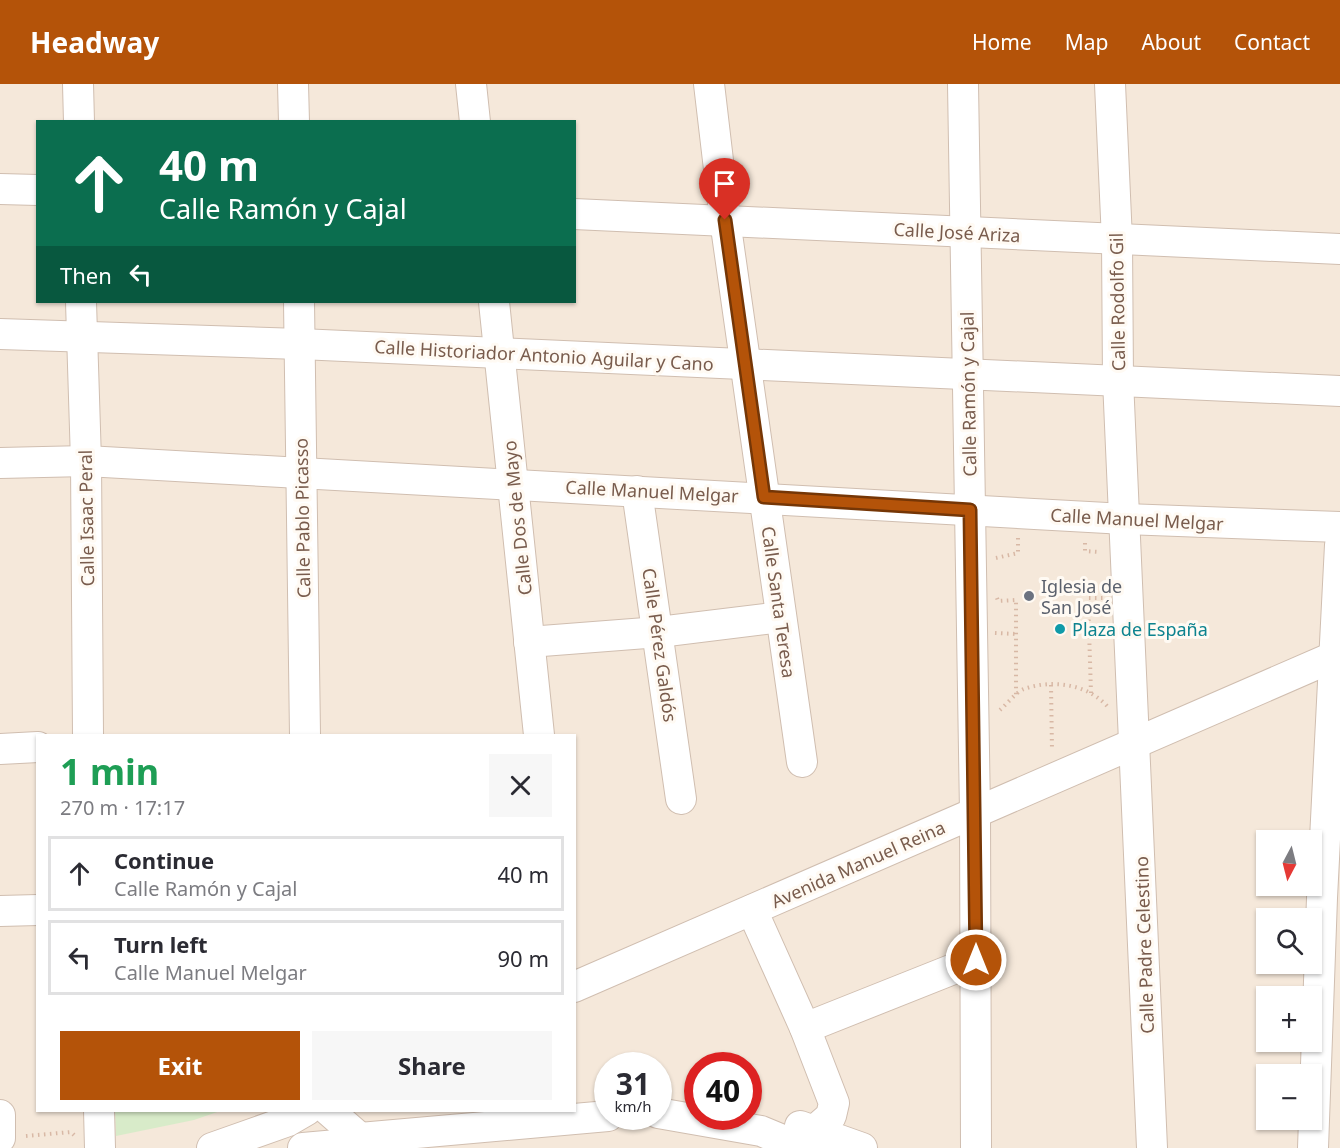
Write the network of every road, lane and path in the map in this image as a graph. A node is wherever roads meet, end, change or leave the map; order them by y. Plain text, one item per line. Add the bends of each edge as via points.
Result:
1 (78, 84) edge
2 (293, 84) edge
3 (471, 84) edge
4 (709, 84) edge
5 (963, 84) edge
6 (1110, 84) edge
7 (79, 120) edge
8 (294, 120) edge
9 (475, 120) edge
10 (0, 189) edge
11 (36, 190) edge
12 (576, 214) edge
13 (725, 220) junction
14 (966, 232) junction
15 (1117, 240) junction
16 (1340, 249) edge
17 (81, 303) edge
18 (299, 303) edge
19 (494, 303) edge
20 (0, 334) edge
21 (81, 335) junction
22 (300, 344) junction
23 (500, 352) junction
24 (745, 364) junction
25 (968, 372) junction
26 (1118, 380) junction
27 (1340, 391) edge
28 (86, 461) junction
29 (0, 463) edge
30 (301, 473) junction
31 (514, 484) junction
32 (637, 491) junction
33 (764, 497) junction
34 (970, 510) junction
35 (1017, 513) junction
36 (1084, 517) junction
37 (1125, 519) junction
38 (1340, 527) edge
39 (1340, 545) edge
40 (1104, 552) dead end
41 (996, 569) dead end
42 (997, 590) dead end
43 (1107, 598) dead end
44 (781, 617) junction
45 (658, 632) junction
46 (529, 642) junction
47 (1338, 654) edge
48 (1051, 685) junction
49 (1091, 693) junction
50 (1016, 695) junction
51 (1109, 708) dead end
52 (88, 734) edge
53 (305, 734) edge
54 (539, 734) edge
55 (974, 736) junction
56 (1135, 741) junction
57 (36, 747) edge
58 (0, 749) edge
59 (802, 762) dead end
60 (1053, 778) junction
61 (1334, 788) edge
62 (681, 799) dead end
63 (975, 812) junction
64 (1331, 898) edge
65 (36, 910) edge
66 (752, 910) junction
67 (0, 911) edge
68 (976, 960) junction
69 (576, 986) edge
70 (805, 1028) junction
71 (1328, 1083) edge
72 (98, 1112) edge
73 (304, 1112) edge
74 (330, 1112) edge
75 (672, 1115) edge
76 (762, 1118) edge
77 (594, 1120) edge
78 (0, 1130) edge
79 (532, 1135) edge
80 (360, 1138) junction
81 (808, 1139) edge
82 (90, 1144) edge
83 (212, 1148) edge
84 (303, 1148) edge
85 (862, 1148) edge
86 (976, 1148) edge
87 (1152, 1148) edge
88 (1313, 1148) edge

1 - 7 street
2 - 8 street
3 - 9 street
4 - 13 street, Calle Santa Teresa
5 - 14 street, Calle Ramón y Cajal
6 - 15 street, Calle Rodolfo Gil
10 - 11 street
12 - 13 street, Calle José Ariza
13 - 14 street, Calle José Ariza
13 - 24 street, Calle Santa Teresa
14 - 15 street, Calle José Ariza
14 - 25 street, Calle Ramón y Cajal
15 - 16 street, Calle José Ariza
15 - 26 street, Calle Rodolfo Gil
17 - 21 street, Calle Isaac Peral
18 - 22 street, Calle Pablo Picasso
19 - 23 street, Calle Dos de Mayo
20 - 21 street, Calle Historiador Antonio Aguilar y Cano
21 - 22 street, Calle Historiador Antonio Aguilar y Cano
21 - 28 street, Calle Isaac Peral
22 - 23 street, Calle Historiador Antonio Aguilar y Cano
22 - 30 street, Calle Pablo Picasso
23 - 24 street, Calle Historiador Antonio Aguilar y Cano
23 - 31 street, Calle Dos de Mayo
24 - 25 street, Calle Historiador Antonio Aguilar y Cano
24 - 33 street, Calle Santa Teresa
25 - 26 street, Calle Historiador Antonio Aguilar y Cano
25 - 34 street, Calle Ramón y Cajal
26 - 27 street, Calle Historiador Antonio Aguilar y Cano
26 - 37 street, Calle Rodolfo Gil
28 - 29 street, Calle Manuel Melgar
28 - 30 street, Calle Manuel Melgar
28 - 52 street, Calle Isaac Peral
30 - 31 street, Calle Manuel Melgar
30 - 53 street, Calle Pablo Picasso
31 - 32 street, Calle Manuel Melgar
31 - 46 street, Calle Dos de Mayo
32 - 33 street, Calle Manuel Melgar
32 - 45 street, Calle Pérez Galdós
33 - 34 street, Calle Manuel Melgar
33 - 44 street, Calle Santa Teresa
34 - 35 street, Calle Manuel Melgar
34 - 55 street, Calle Ramón y Cajal
35 - 36 street, Calle Manuel Melgar
35 - 41 path via 1018,553 996,558
36 - 37 street, Calle Manuel Melgar
36 - 40 path via 1085,552
37 - 38 street, Calle Manuel Melgar
37 - 56 street
39 - 47 street
42 - 50 path via 998,601 1016,600
43 - 49 path via 1088,598
44 - 45 street
44 - 59 street, Calle Santa Teresa
45 - 46 street
45 - 62 street, Calle Pérez Galdós
46 - 54 street, Calle Dos de Mayo
47 - 56 street, Avenida Manuel Reina
47 - 61 street
48 - 49 path
48 - 50 path via 1023,689
48 - 60 path
49 - 51 path
50 - 55 path
55 - 63 street, Calle Ramón y Cajal
56 - 60 street, Avenida Manuel Reina
56 - 87 street, Calle Padre Celestino
57 - 58 street
60 - 63 street, Avenida Manuel Reina
61 - 64 street
63 - 66 street, Avenida Manuel Reina
63 - 68 street, Calle Ramón y Cajal
64 - 71 street
65 - 67 street
66 - 69 street, Avenida Manuel Reina
66 - 70 street
68 - 70 street
68 - 86 street, Calle Ramón y Cajal
70 - 81 street via 834,1103 831,1116
71 - 88 street
72 - 82 street
73 - 83 street
74 - 80 street
75 - 81 street
76 - 81 street
77 - 79 street
78 - 82 path via 71,1132
79 - 80 street
80 - 84 street
81 - 85 street

